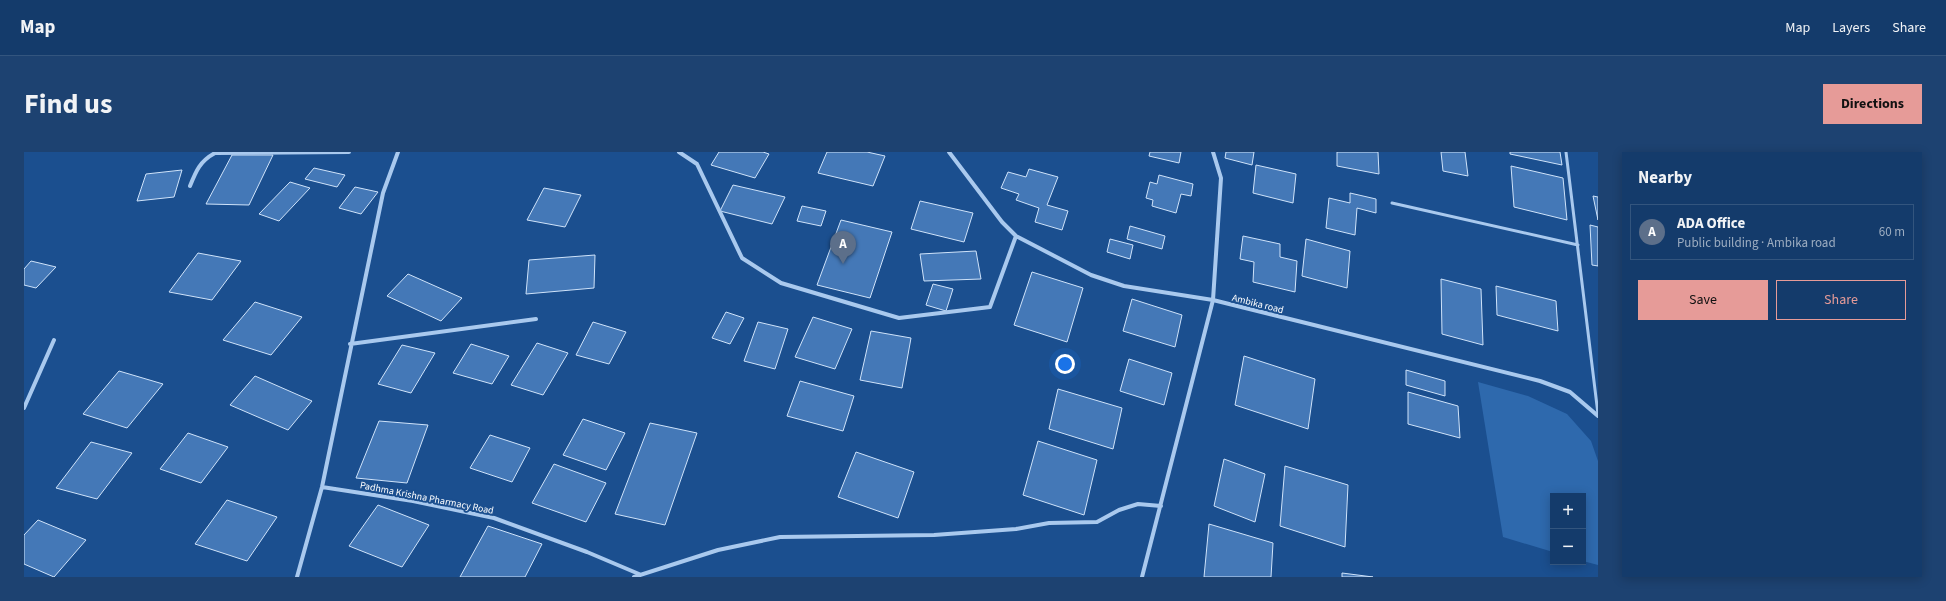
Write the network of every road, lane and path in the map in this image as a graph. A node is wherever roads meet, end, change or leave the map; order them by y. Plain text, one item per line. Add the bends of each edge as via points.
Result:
1 (349, 152) edge
2 (398, 152) edge
3 (679, 152) edge
4 (949, 152) edge
5 (1213, 152) edge
6 (1566, 152) edge
7 (190, 186) dead end
8 (1392, 203) dead end
9 (1016, 236) junction
10 (1578, 245) junction
11 (1213, 300) junction
12 (536, 319) dead end
13 (54, 340) dead end
14 (350, 344) junction
15 (24, 408) edge
16 (1598, 415) edge
17 (322, 487) junction
18 (1161, 506) junction
19 (639, 574) junction
20 (297, 577) edge
21 (634, 577) edge
22 (1142, 577) edge

1 - 7 street via 215,153 204,158 198,165
2 - 14 street via 383,193
3 - 9 street via 697,164 742,258 782,283 899,318 990,307
4 - 9 street, Ambika road via 1002,222
5 - 11 street via 1222,178
6 - 10 lane
8 - 10 lane
9 - 11 street, Ambika road via 1091,275 1124,286
10 - 16 lane
11 - 16 street, Ambika road via 1540,382 1570,392
11 - 18 street
12 - 14 street
13 - 15 street
14 - 17 street
17 - 19 street, Padhma Krishna Pharmacy Road via 413,501 494,518
17 - 20 street
18 - 19 street via 1138,504 1119,510 1097,522 1049,523 1016,529 934,535 780,537 718,550
18 - 22 street
19 - 21 street

